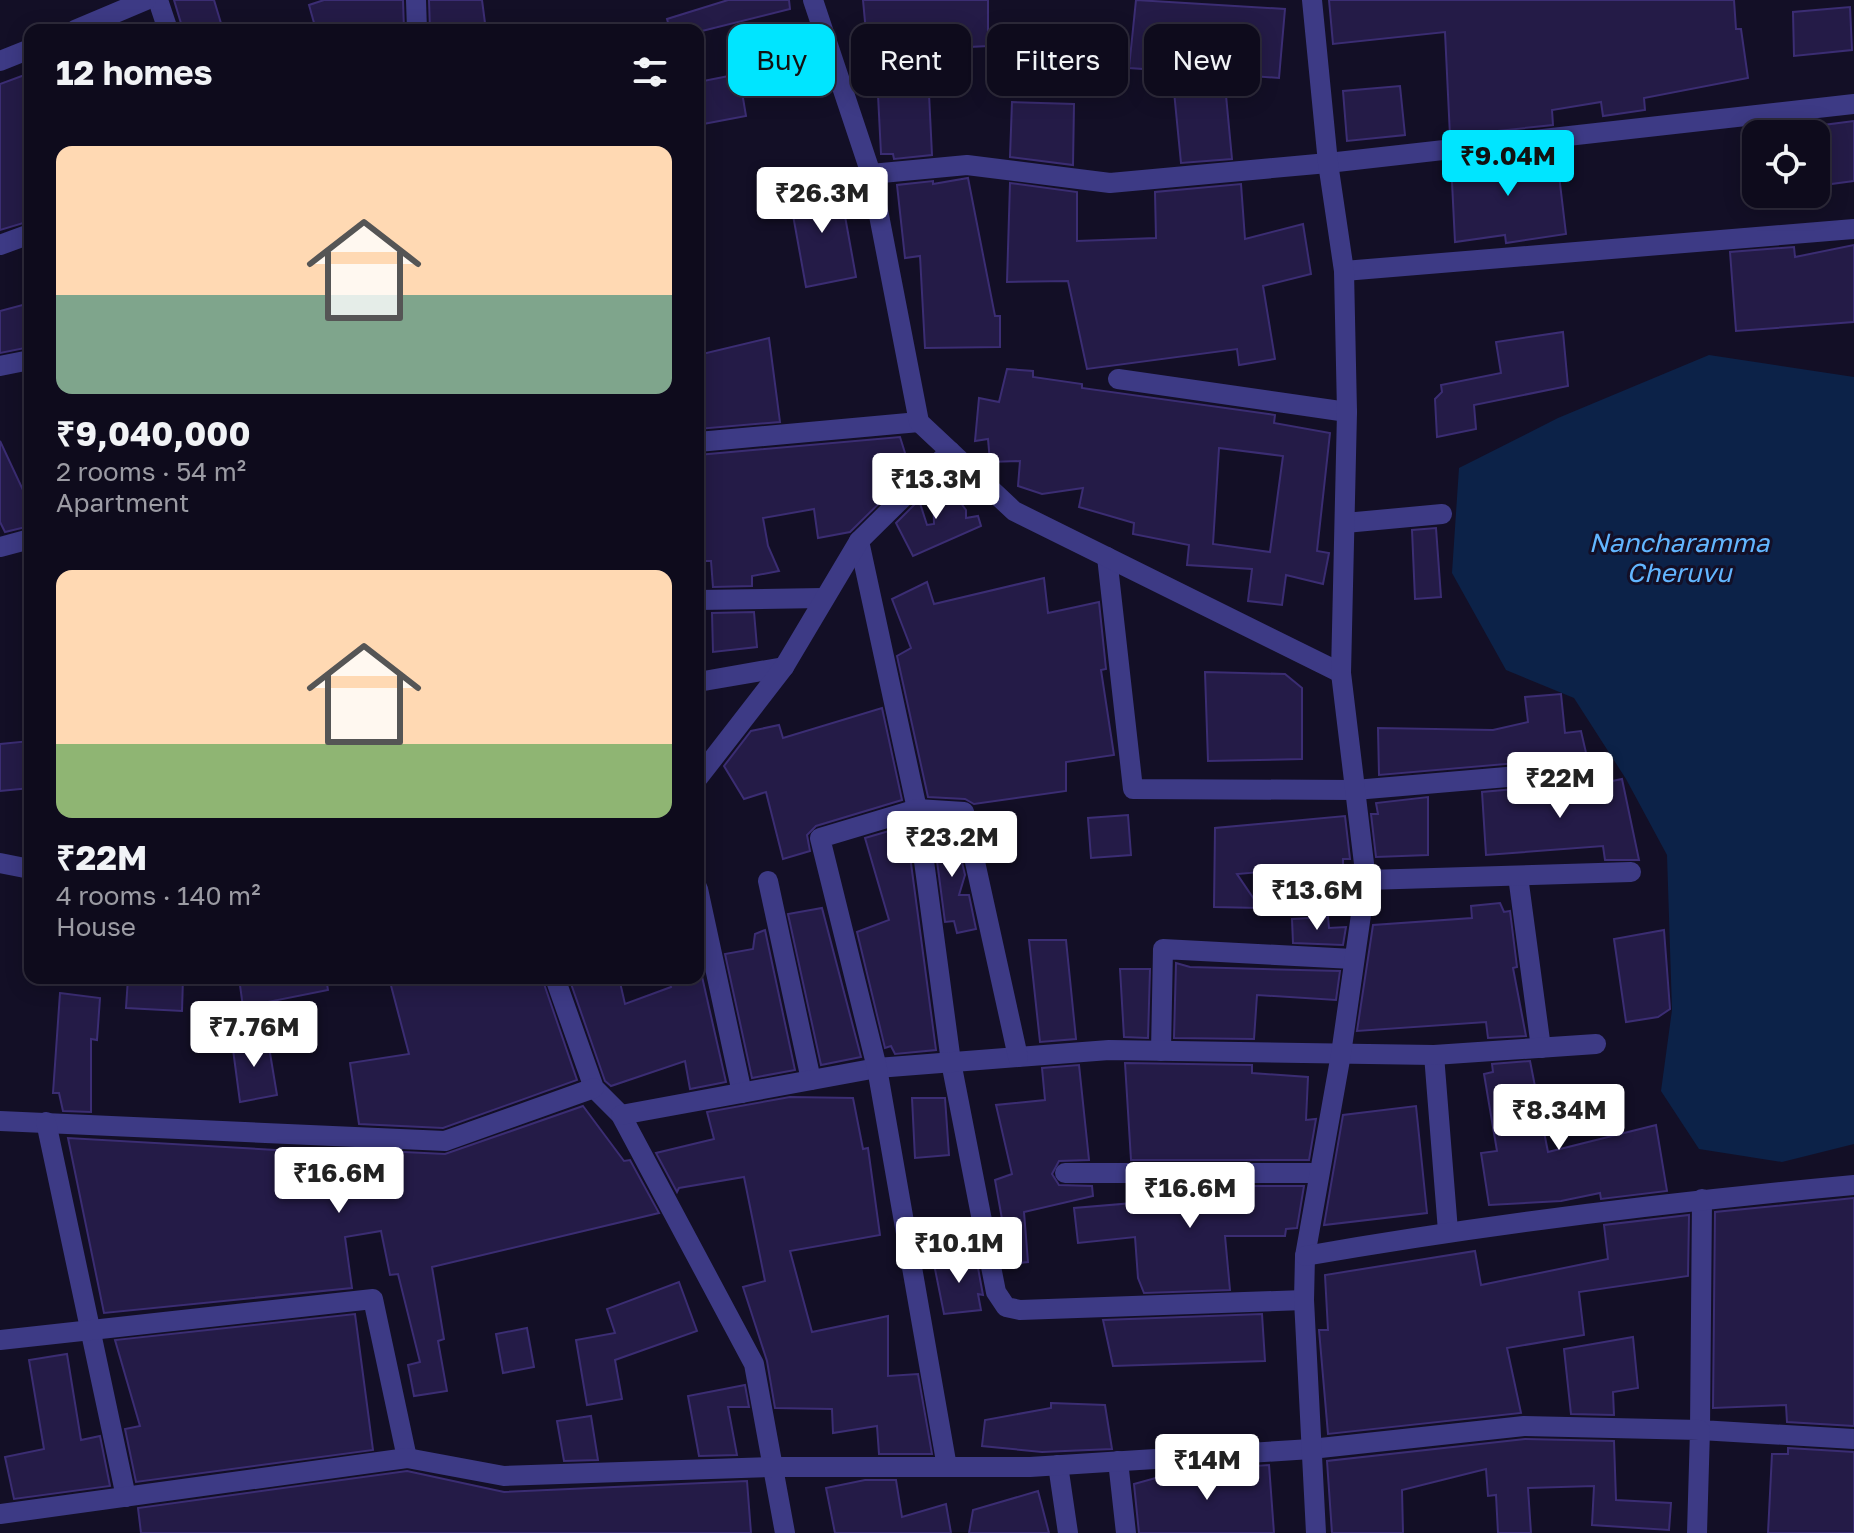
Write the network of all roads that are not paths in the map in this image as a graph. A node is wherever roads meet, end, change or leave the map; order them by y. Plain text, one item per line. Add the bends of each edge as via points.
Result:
1 (146, 0) edge
2 (158, 0) edge
3 (416, 0) edge
4 (813, 0) edge
5 (1312, 0) edge
6 (89, 24) edge
7 (166, 24) edge
8 (417, 24) edge
9 (24, 51) edge
10 (0, 61) edge
11 (1854, 104) edge
12 (1328, 163) junction
13 (871, 174) junction
14 (1854, 229) edge
15 (24, 236) edge
16 (0, 245) edge
17 (1344, 271) junction
18 (24, 361) edge
19 (0, 366) edge
20 (1118, 379) dead end
21 (1347, 412) junction
22 (919, 422) junction
23 (704, 441) edge
24 (950, 451) junction
25 (1442, 514) dead end
26 (1345, 523) junction
27 (24, 541) edge
28 (859, 541) junction
29 (0, 547) edge
30 (1107, 557) junction
31 (823, 598) junction
32 (704, 600) edge
33 (784, 667) junction
34 (1341, 673) junction
35 (704, 681) edge
36 (704, 770) edge
37 (1589, 770) dead end
38 (1355, 790) junction
39 (917, 809) junction
40 (0, 863) edge
41 (24, 868) edge
42 (1631, 872) dead end
43 (1518, 876) junction
44 (1366, 880) junction
45 (768, 881) dead end
46 (704, 917) edge
47 (1353, 959) junction
48 (557, 984) edge
49 (1596, 1044) dead end
50 (1541, 1048) junction
51 (1161, 1051) junction
52 (1341, 1054) junction
53 (1434, 1055) junction
54 (1018, 1057) junction
55 (951, 1062) junction
56 (877, 1068) junction
57 (811, 1080) junction
58 (594, 1088) junction
59 (742, 1093) junction
60 (621, 1115) junction
61 (0, 1121) edge
62 (46, 1122) junction
63 (1065, 1173) dead end
64 (1319, 1173) junction
65 (1854, 1185) edge
66 (1702, 1199) junction
67 (1448, 1231) junction
68 (1305, 1256) junction
69 (1304, 1300) junction
70 (90, 1330) junction
71 (0, 1340) edge
72 (1700, 1430) junction
73 (1854, 1439) edge
74 (1311, 1449) junction
75 (407, 1458) junction
76 (1118, 1461) junction
77 (1058, 1465) junction
78 (773, 1467) junction
79 (947, 1467) junction
80 (126, 1497) junction
81 (0, 1514) edge
82 (785, 1533) edge
83 (1068, 1533) edge
84 (1126, 1533) edge
85 (1316, 1533) edge
86 (1697, 1533) edge

1 - 6 street
2 - 7 street
3 - 8 street
4 - 13 street
5 - 12 street
9 - 10 street
11 - 12 street
12 - 13 street via 1110,183 967,165
12 - 17 street
13 - 22 street
14 - 17 street
15 - 16 street
17 - 21 street
18 - 19 street
20 - 21 street
21 - 26 street
22 - 23 street
22 - 24 street
24 - 28 street
24 - 30 street via 1014,511
25 - 26 street
26 - 34 street
27 - 29 street
28 - 31 street
28 - 39 street
30 - 34 street
30 - 38 street via 1133,789
31 - 32 street
31 - 33 street
33 - 35 street
33 - 36 street
34 - 38 street
37 - 38 street
38 - 44 street
39 - 54 street via 964,812
39 - 55 street
39 - 56 street via 820,838
40 - 41 street
42 - 43 street
43 - 44 street
43 - 50 street
44 - 47 street
45 - 57 street
46 - 59 street
47 - 51 street via 1163,949
47 - 52 street
48 - 58 street
49 - 50 street
50 - 53 street
51 - 52 street
51 - 54 street
52 - 53 street
52 - 64 street
53 - 67 street
54 - 55 street
55 - 56 street
55 - 69 street via 996,1292 1006,1307
56 - 57 street
56 - 79 street
57 - 59 street
58 - 60 street
58 - 62 street via 445,1141
59 - 60 street
60 - 78 street via 754,1364
61 - 62 street
62 - 70 street
63 - 64 street
64 - 68 street
65 - 66 street
66 - 67 street
66 - 72 street
67 - 68 street
68 - 69 street
69 - 74 street
70 - 71 street
70 - 75 street via 373,1299
70 - 80 street
72 - 73 street
72 - 74 street via 1524,1426
72 - 86 street
74 - 76 street
74 - 85 street
75 - 78 street via 504,1476
75 - 80 street
76 - 77 street
76 - 84 street
77 - 79 street
77 - 83 street
78 - 79 street
78 - 82 street
80 - 81 street

